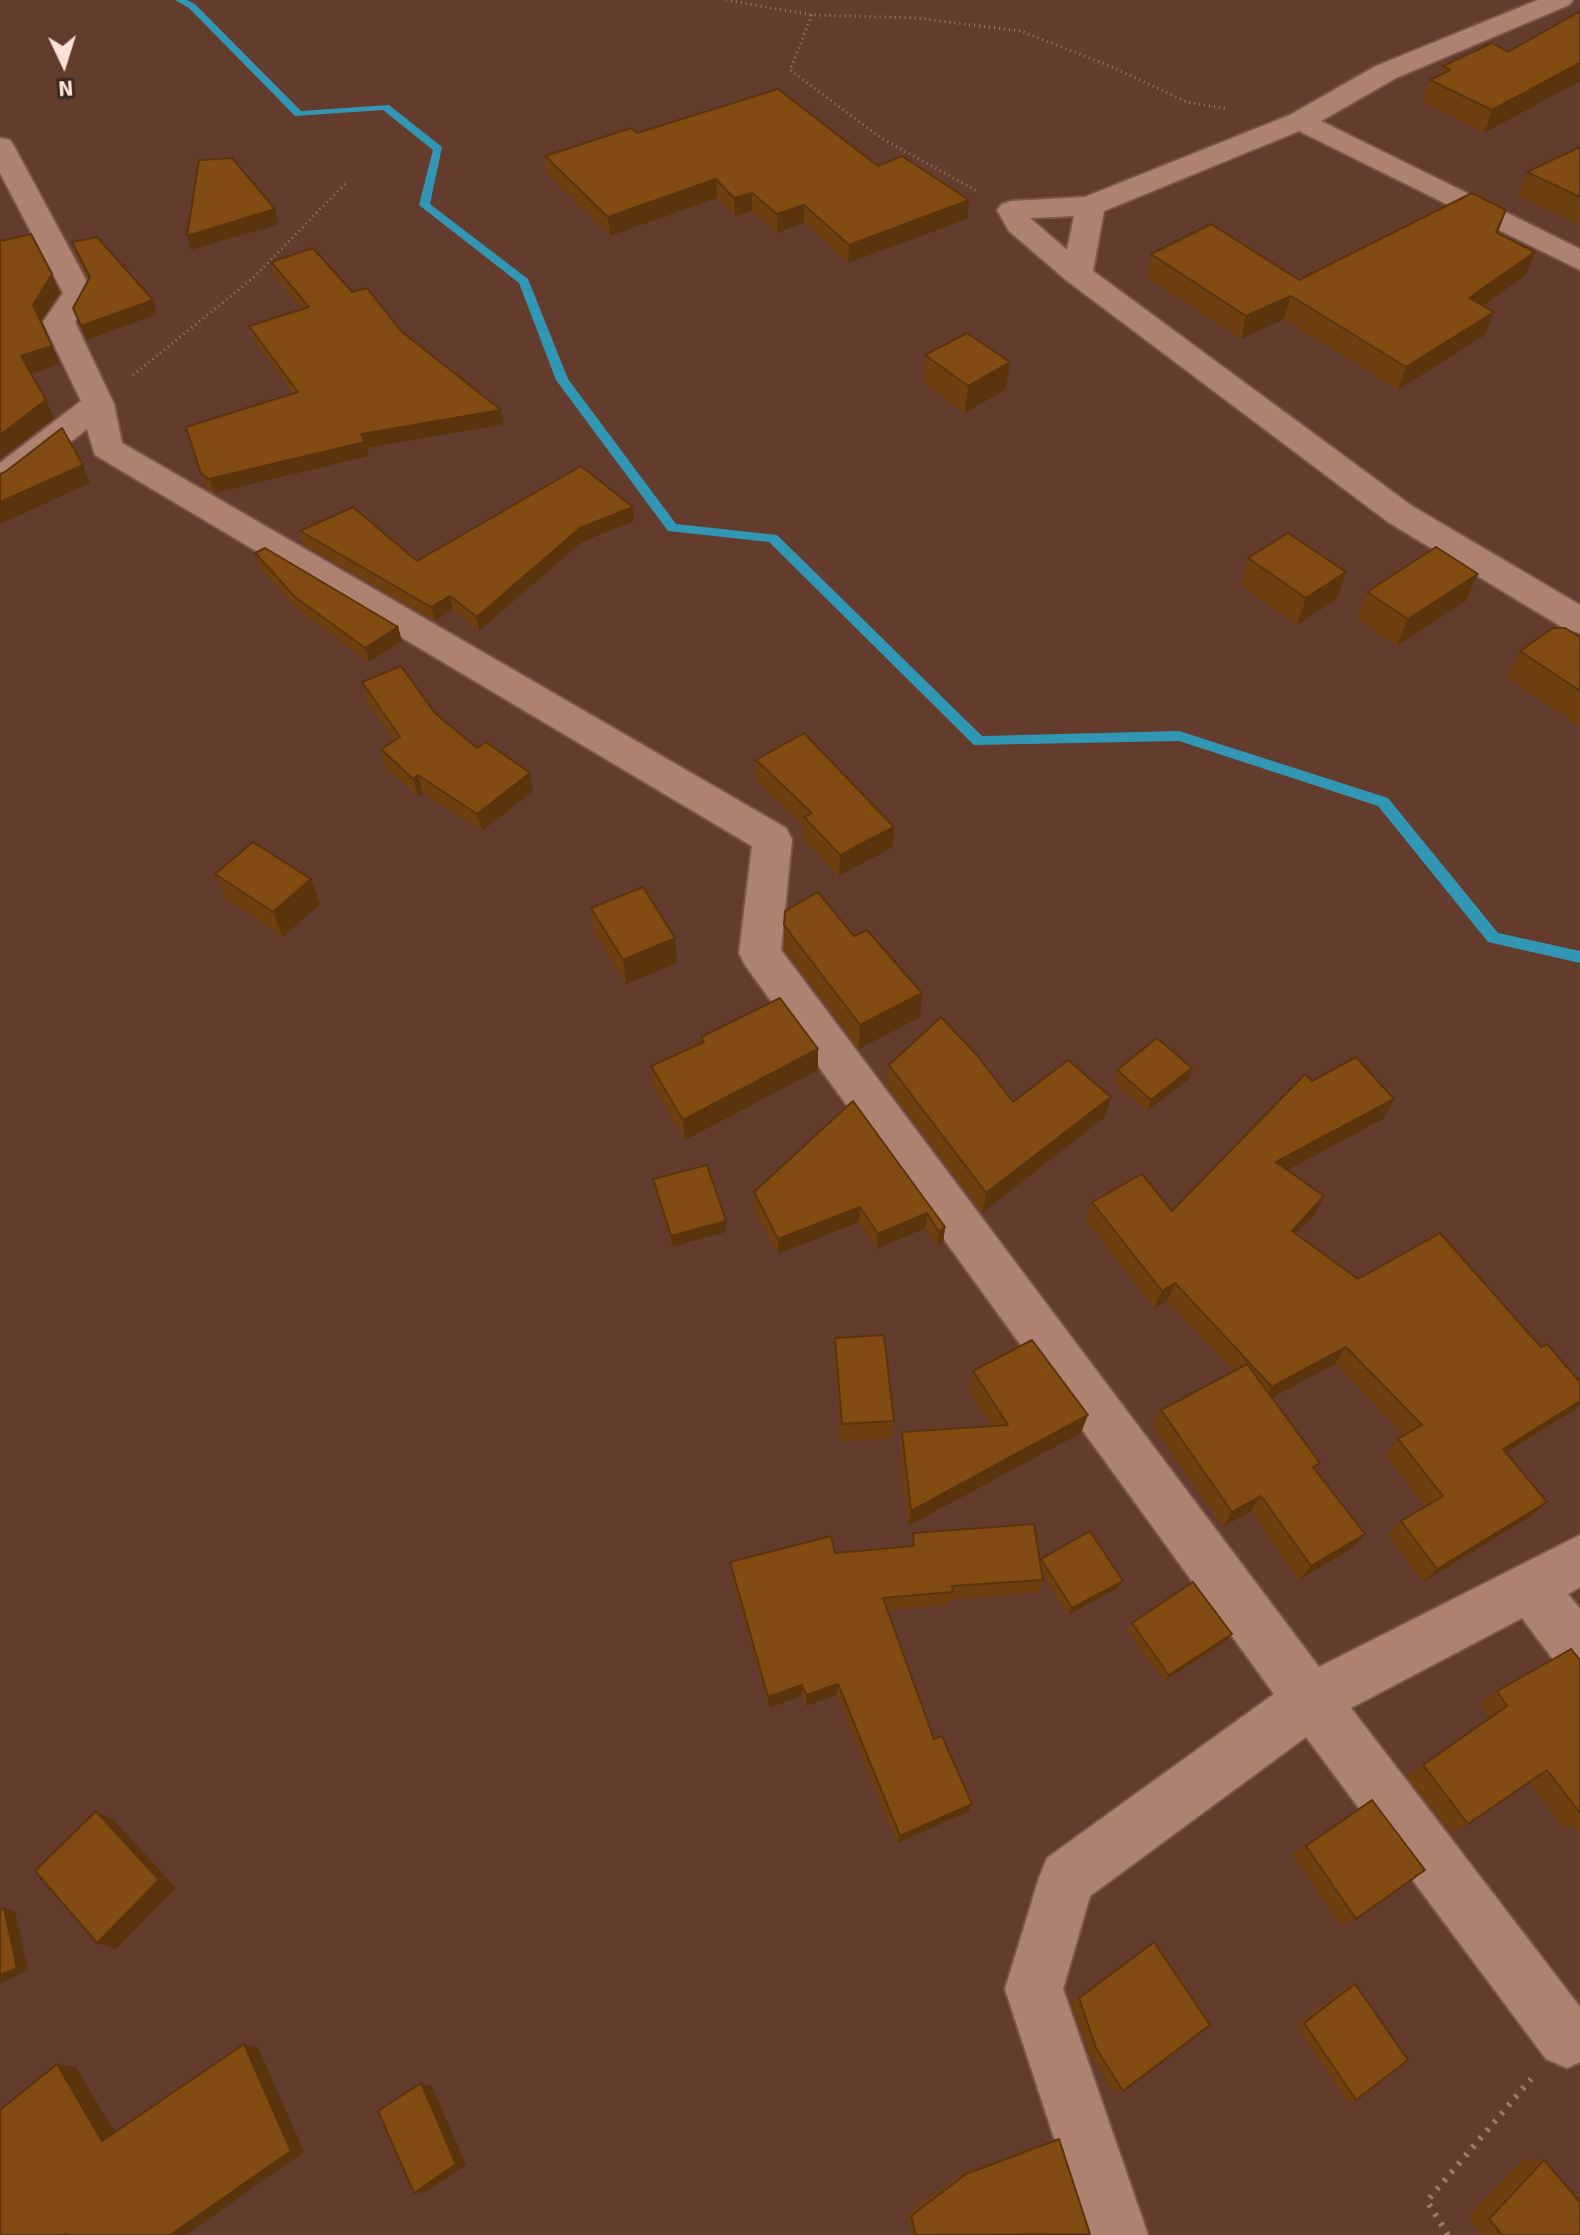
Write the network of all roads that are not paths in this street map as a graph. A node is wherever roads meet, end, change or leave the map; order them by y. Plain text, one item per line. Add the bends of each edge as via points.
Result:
1 (1560, 0) edge
2 (1300, 121) junction
3 (0, 146) edge
4 (1090, 206) junction
5 (1580, 261) edge
6 (1077, 274) junction
7 (98, 404) junction
8 (0, 480) edge
9 (1580, 621) edge
10 (1580, 1560) edge
11 (1531, 1588) junction
12 (1580, 1651) edge
13 (1311, 1700) junction
14 (1567, 2038) road end
15 (1117, 2235) edge

1 - 2 street via 1386,72
2 - 4 street
2 - 5 street
3 - 7 street via 78,293 59,322
4 - 6 street
4 - 6 street via 1012,210 1019,225
6 - 9 street via 1400,514
7 - 8 street
7 - 13 street via 107,448 772,839 760,953
10 - 11 street
11 - 12 street
11 - 13 street
13 - 14 street
13 - 15 street via 1067,1878 1034,1989

